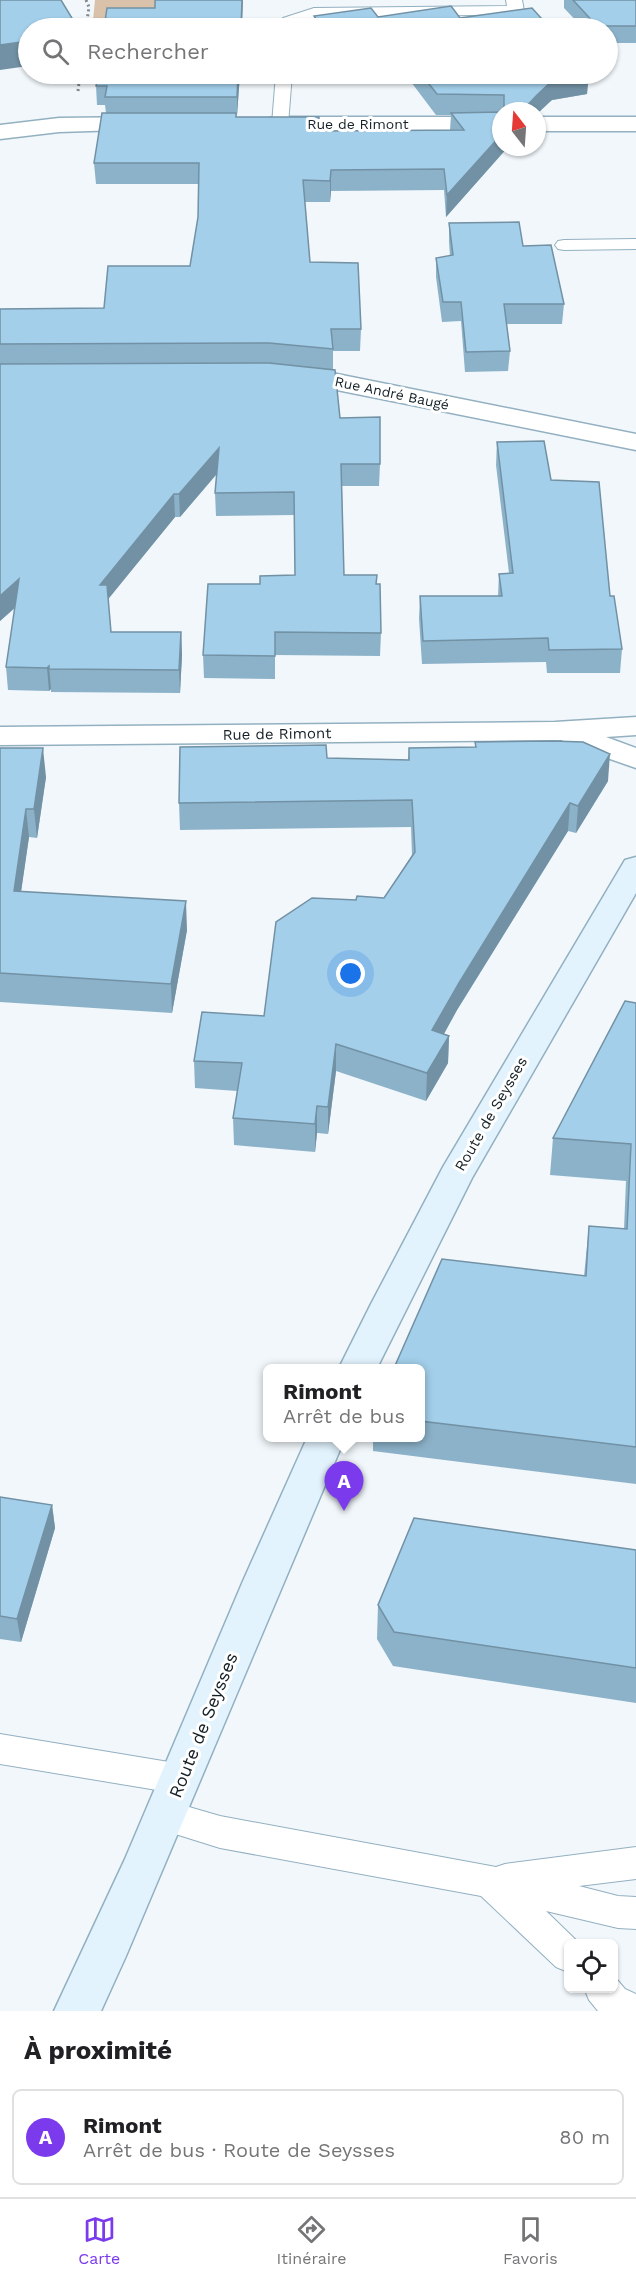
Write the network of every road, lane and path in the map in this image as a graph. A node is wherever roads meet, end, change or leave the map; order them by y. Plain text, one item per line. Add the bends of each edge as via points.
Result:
1 (86, 0) edge
2 (514, 0) edge
3 (87, 18) edge
4 (300, 18) edge
5 (283, 84) edge
6 (164, 124) edge
7 (257, 124) edge
8 (280, 124) junction
9 (492, 124) edge
10 (546, 124) edge
11 (636, 124) edge
12 (0, 132) edge
13 (636, 244) edge
14 (564, 245) dead end
15 (269, 375) edge
16 (636, 442) edge
17 (636, 726) edge
18 (555, 731) junction
19 (0, 736) edge
20 (636, 758) edge
21 (636, 867) edge
22 (360, 1364) edge
23 (324, 1442) edge
24 (0, 1749) edge
25 (173, 1798) junction
26 (636, 1863) edge
27 (490, 1882) junction
28 (636, 1913) edge
29 (564, 1951) edge
30 (604, 1993) edge
31 (77, 2011) edge
32 (636, 2011) edge

1 - 3 path
2 - 4 lane via 516,11 314,14
5 - 8 lane
6 - 12 street via 59,125
7 - 8 street, Rue de Rimont
8 - 9 street, Rue de Rimont
10 - 11 street
13 - 14 lane
15 - 16 street, Rue André Baugé via 322,379
17 - 18 street, Rue de Rimont
18 - 19 street, Rue de Rimont
18 - 20 street, Rue de Rimont
21 - 22 main road, Route de Seysses via 453,1182
23 - 25 main road, Route de Seysses
24 - 25 lane
25 - 27 lane via 220,1832
25 - 31 main road, Route de Seysses
26 - 27 lane
27 - 28 lane
27 - 29 lane
30 - 32 lane via 613,2002

